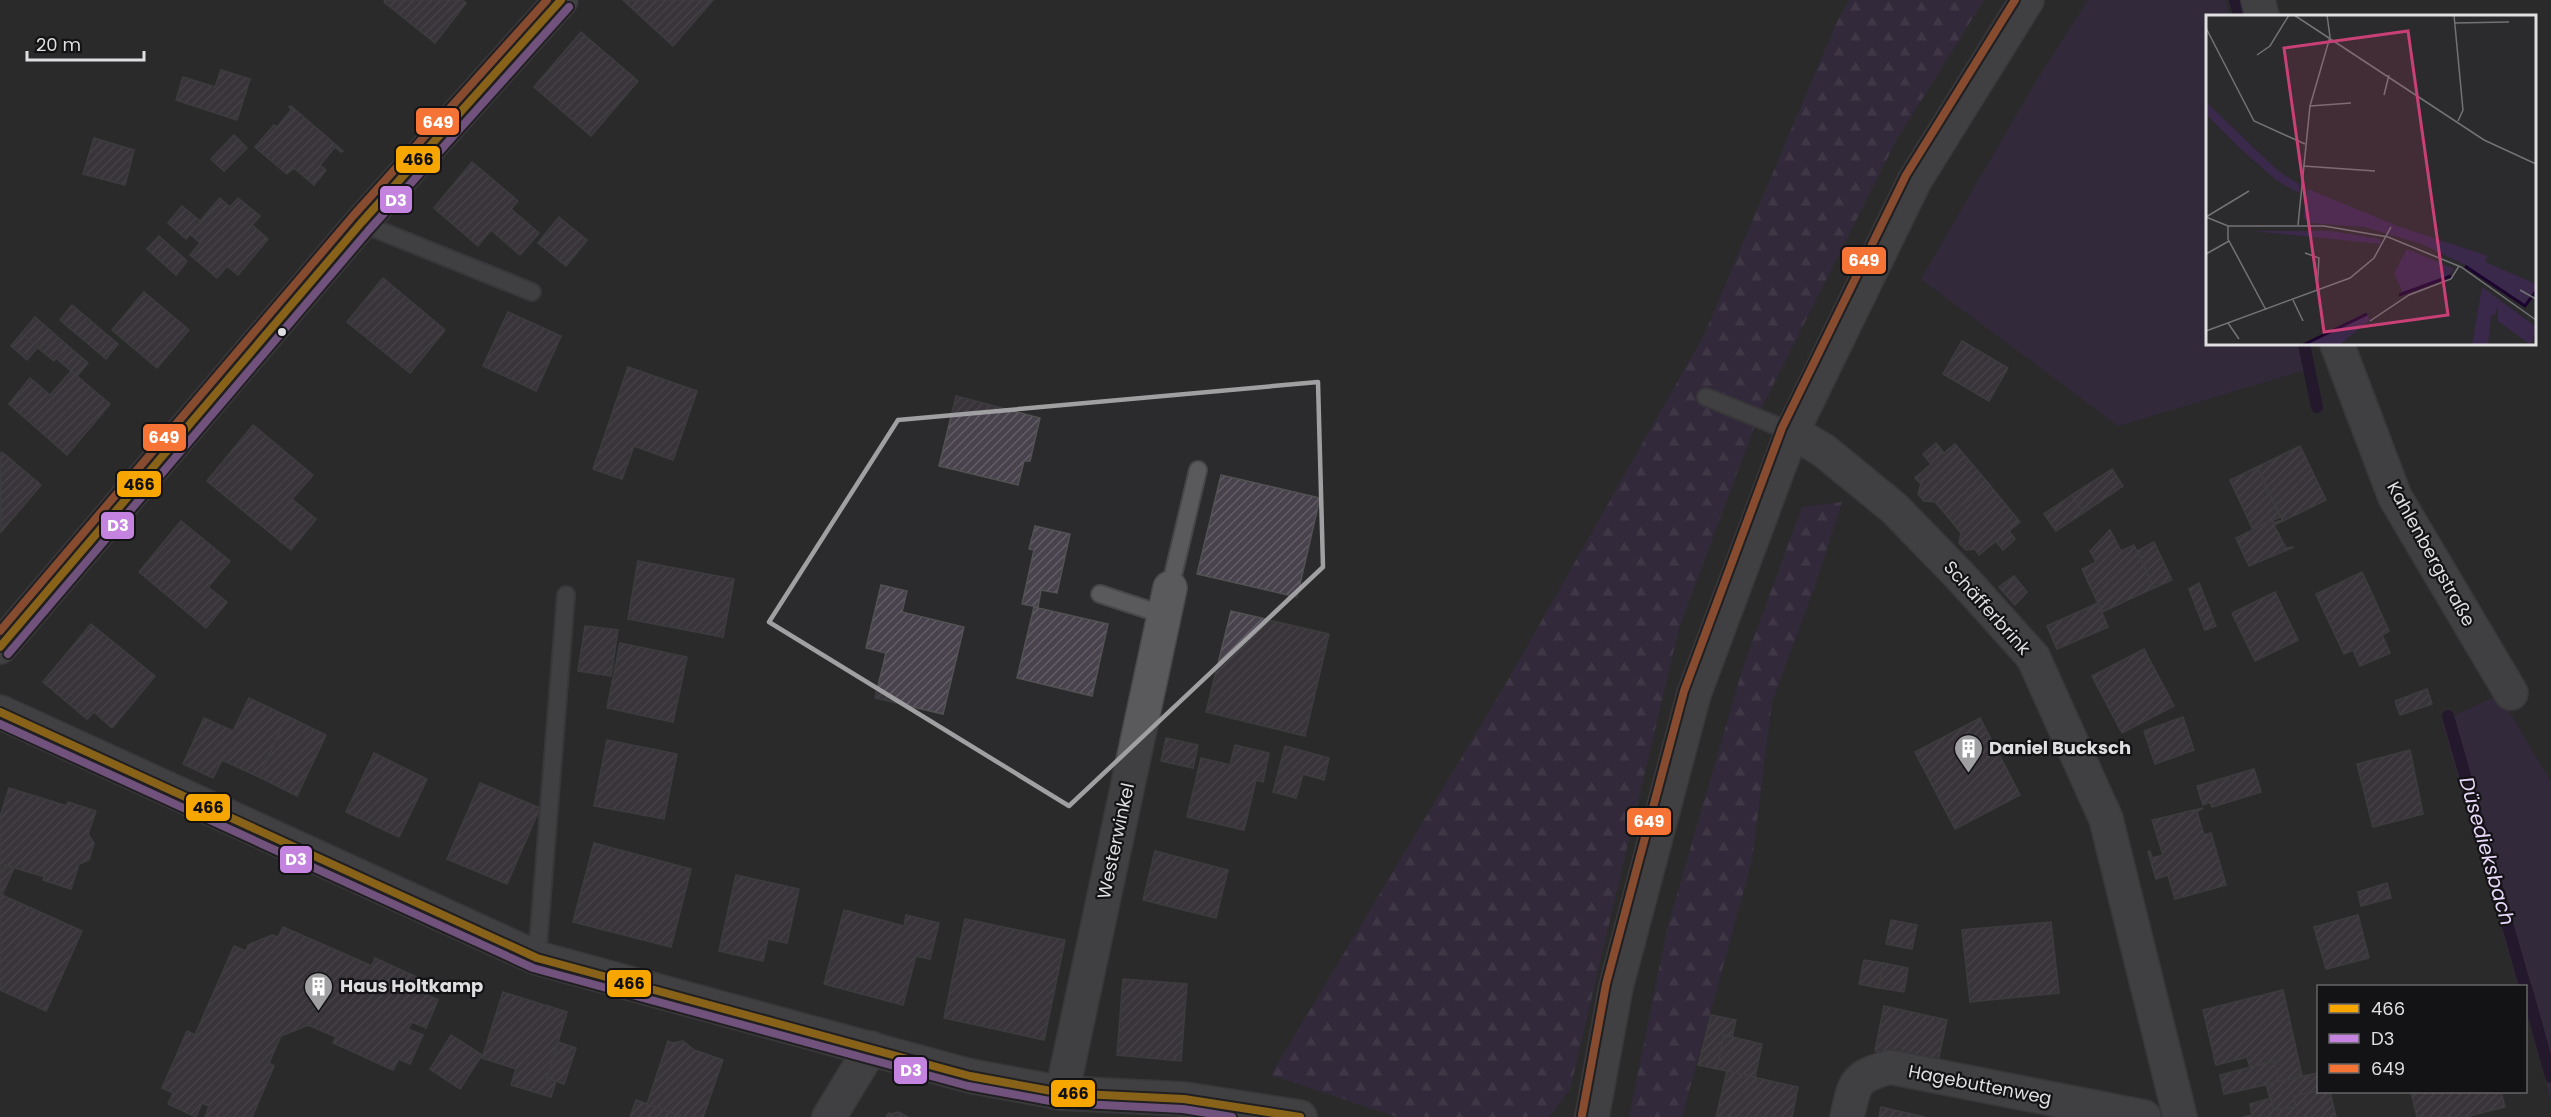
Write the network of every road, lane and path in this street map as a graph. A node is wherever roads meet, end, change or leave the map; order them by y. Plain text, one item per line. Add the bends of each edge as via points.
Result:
1 (561, 0) edge
2 (2027, 0) edge
3 (2258, 0) edge
4 (2262, 15) edge
5 (361, 223) junction
6 (532, 292) dead end
7 (2337, 345) edge
8 (1706, 397) dead end
9 (1792, 432) junction
10 (1198, 470) dead end
11 (1100, 594) dead end
12 (566, 595) dead end
13 (1167, 601) junction
14 (0, 647) edge
15 (2511, 693) dead end
16 (0, 712) edge
17 (537, 958) junction
18 (871, 1048) junction
19 (1062, 1094) junction
20 (829, 1117) edge
21 (1300, 1117) edge
22 (1592, 1117) edge
23 (1847, 1117) edge
24 (2144, 1117) edge
25 (2180, 1117) edge

1 - 5 street
2 - 9 street via 1915,180
3 - 4 street
5 - 6 lane
5 - 14 street
7 - 15 street, Kahlenbergstraße via 2395,497
8 - 9 lane
9 - 22 street via 1694,694 1616,987
9 - 25 street, Schäfferbrink via 1822,450 1894,508 2032,657 2106,819
10 - 13 lane
11 - 13 lane
12 - 17 lane
13 - 19 street, Westerwinkel
16 - 17 street
17 - 18 street
18 - 19 street via 970,1076
18 - 20 street
19 - 21 street via 1184,1099
23 - 24 street, Hagebuttenweg via 1853,1090 1864,1075 1890,1067

